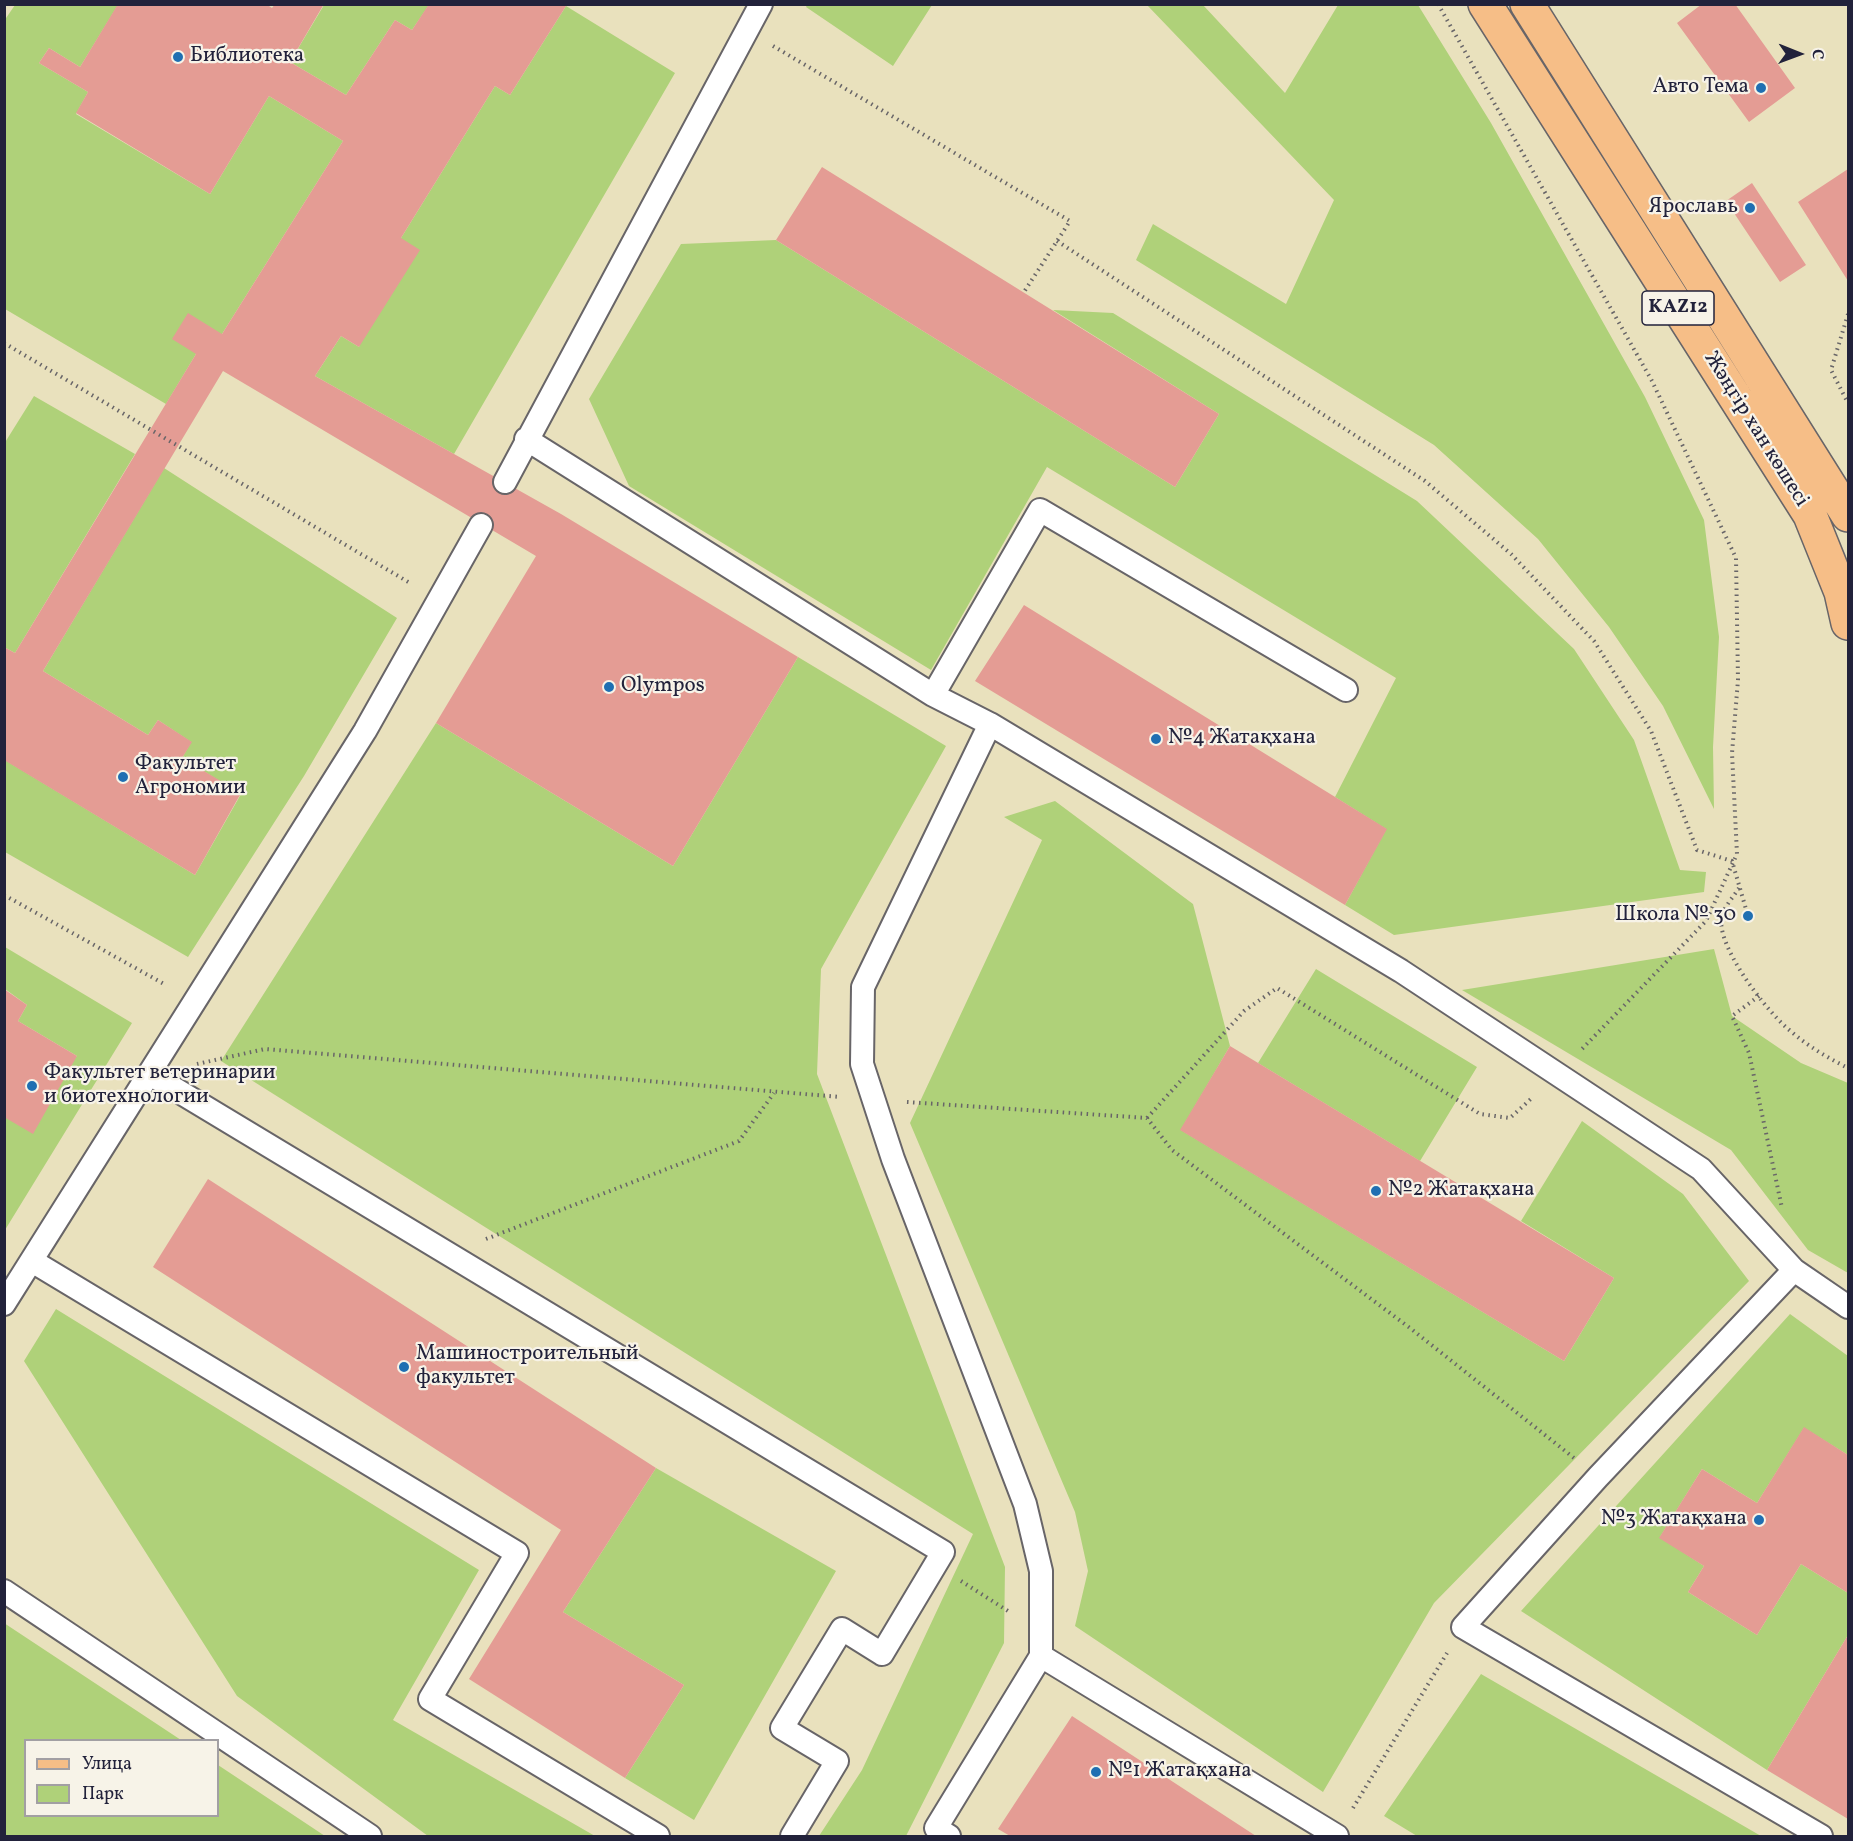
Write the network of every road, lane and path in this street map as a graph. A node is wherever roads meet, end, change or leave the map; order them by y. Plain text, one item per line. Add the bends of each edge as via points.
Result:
1 (761, 4) edge
2 (1438, 4) edge
3 (1485, 4) edge
4 (1527, 4) edge
5 (747, 30) junction
6 (1057, 241) junction
7 (1024, 292) dead end
8 (1848, 314) edge
9 (4, 343) edge
10 (1848, 402) edge
11 (526, 439) junction
12 (505, 482) dead end
13 (1848, 515) edge
14 (481, 525) dead end
15 (439, 600) junction
16 (1848, 622) edge
17 (1346, 690) dead end
18 (933, 695) junction
19 (990, 724) junction
20 (1732, 861) junction
21 (1739, 886) junction
22 (4, 895) edge
23 (1748, 916) dead end
24 (1758, 996) junction
25 (195, 1001) junction
26 (1848, 1068) edge
27 (150, 1074) junction
28 (1557, 1074) junction
29 (775, 1092) dead end
30 (1147, 1118) dead end
31 (1783, 1212) dead end
32 (448, 1254) junction
33 (32, 1261) junction
34 (1794, 1270) junction
35 (4, 1304) edge
36 (1848, 1307) edge
37 (935, 1565) junction
38 (4, 1591) edge
39 (1463, 1627) junction
40 (1041, 1632) junction
41 (1041, 1656) junction
42 (939, 1834) edge
43 (370, 1836) edge
44 (658, 1836) edge
45 (792, 1836) edge
46 (1336, 1836) edge
47 (1821, 1836) edge

1 - 5 lane
2 - 20 path via 1652,381 1736,558 1738,680 1732,753 1737,854
3 - 16 main road, Жәңгір хан көшесі / KAZ12 via 1810,515 1841,592
4 - 13 main road, Жәңгір хан көшесі / KAZ12
5 - 6 path via 1070,221
5 - 11 lane
6 - 7 path
6 - 20 path via 1425,481 1511,554 1594,640 1645,721 1697,850
8 - 10 path via 1831,370
9 - 15 path
11 - 12 lane
11 - 18 lane
14 - 15 lane
15 - 25 lane via 365,731
17 - 18 lane via 1040,510
18 - 19 lane
19 - 28 lane via 1401,971
19 - 40 lane via 863,987 862,1064 892,1159 1025,1504 1041,1571
20 - 21 path
20 - 28 path via 1706,921
21 - 23 path
21 - 24 path via 1722,916 1726,945
22 - 25 path
24 - 26 path via 1785,1027 1821,1055
24 - 31 path via 1732,1016 1749,1053
25 - 27 lane
27 - 32 lane
27 - 33 lane
28 - 30 path via 1510,1118 1480,1114 1276,988 1244,1011
28 - 34 lane via 1701,1169
29 - 32 path via 739,1141
32 - 37 lane via 943,1552
33 - 35 lane
33 - 44 lane via 517,1553 430,1699
34 - 36 lane
34 - 39 lane
37 - 40 path
37 - 45 lane via 882,1654 842,1629 782,1728 837,1761
38 - 43 lane
39 - 46 path
39 - 47 lane
40 - 41 lane
41 - 42 lane
41 - 46 lane

